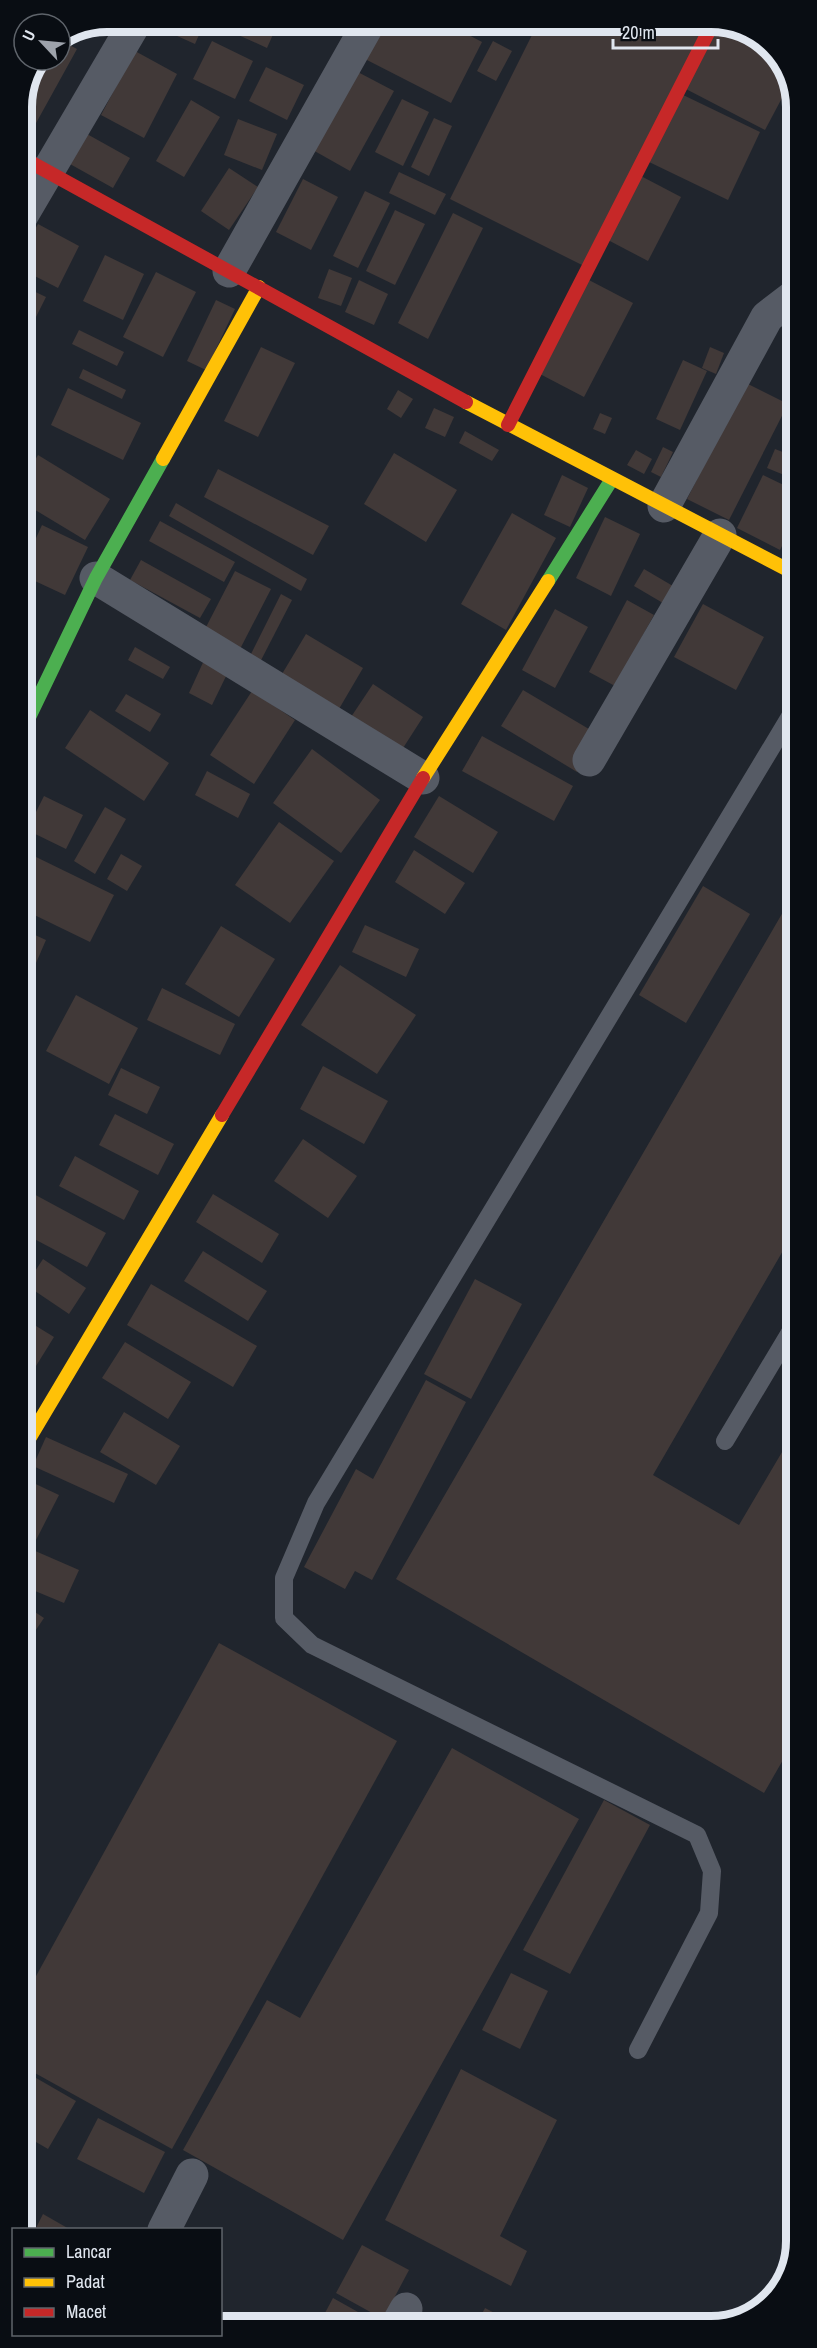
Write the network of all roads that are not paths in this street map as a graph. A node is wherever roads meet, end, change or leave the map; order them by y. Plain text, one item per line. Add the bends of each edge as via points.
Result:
1 (129, 31) edge
2 (364, 31) edge
3 (708, 32) edge
4 (34, 163) edge
5 (229, 271) junction
6 (259, 287) junction
7 (786, 302) edge
8 (508, 425) junction
9 (612, 479) junction
10 (664, 506) junction
11 (720, 535) junction
12 (786, 569) edge
13 (96, 578) junction
14 (32, 711) edge
15 (786, 723) edge
16 (590, 760) dead end
17 (423, 778) junction
18 (786, 1339) edge
19 (32, 1434) edge
20 (725, 1441) dead end
21 (638, 2050) dead end
22 (192, 2175) dead end
23 (165, 2228) edge

1 - 4 street
2 - 5 street
3 - 8 street
4 - 5 street
5 - 6 street
6 - 8 street
6 - 13 street
7 - 10 street via 767,317
8 - 9 street
9 - 10 street
9 - 17 street
10 - 11 street
11 - 12 street
11 - 16 street
13 - 14 street
13 - 17 street
15 - 21 lane via 316,1503 284,1578 284,1618 312,1645 697,1835 712,1871 709,1913
17 - 19 street
18 - 20 lane
22 - 23 street

